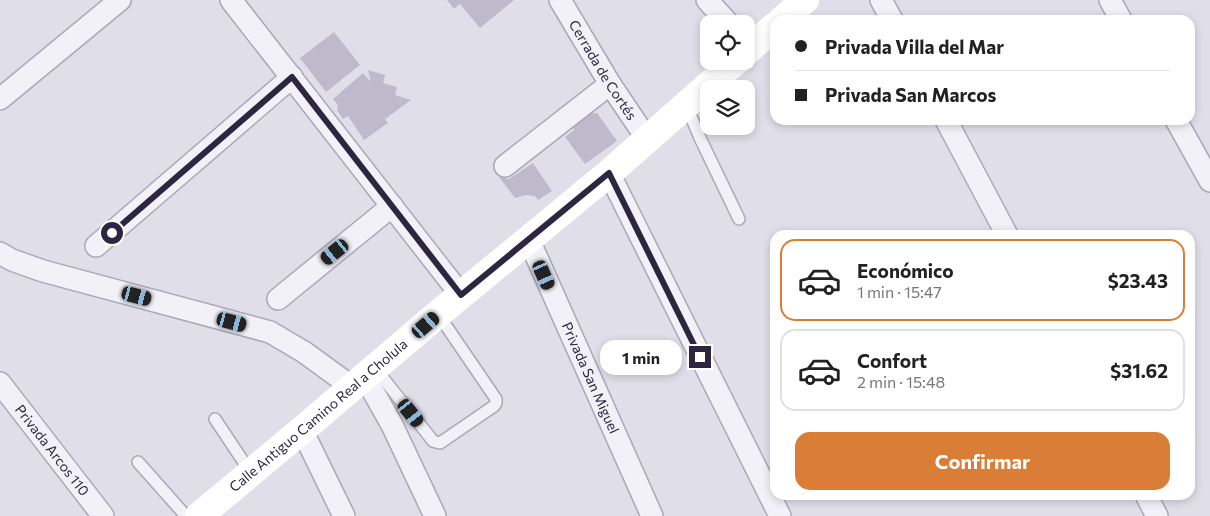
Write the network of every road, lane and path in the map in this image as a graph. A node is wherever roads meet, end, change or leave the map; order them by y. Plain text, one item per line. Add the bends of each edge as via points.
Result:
1 (120, 0) edge
2 (231, 0) edge
3 (560, 0) edge
4 (707, 0) edge
5 (804, 0) edge
6 (881, 0) edge
7 (1110, 0) edge
8 (720, 15) edge
9 (788, 15) edge
10 (889, 15) edge
11 (1118, 15) edge
12 (770, 30) edge
13 (755, 43) edge
14 (724, 70) edge
15 (292, 77) junction
16 (610, 84) junction
17 (0, 99) edge
18 (686, 105) junction
19 (949, 125) edge
20 (1179, 125) edge
21 (647, 139) junction
22 (505, 166) dead end
23 (609, 173) junction
24 (1210, 181) edge
25 (392, 206) junction
26 (739, 219) dead end
27 (1004, 230) edge
28 (529, 240) junction
29 (96, 246) dead end
30 (0, 253) edge
31 (461, 295) junction
32 (278, 298) dead end
33 (438, 314) junction
34 (364, 377) junction
35 (0, 384) edge
36 (215, 419) dead end
37 (302, 430) junction
38 (138, 462) dead end
39 (251, 473) junction
40 (770, 496) edge
41 (772, 500) edge
42 (1149, 500) edge
43 (103, 516) edge
44 (186, 516) edge
45 (199, 516) edge
46 (344, 516) edge
47 (435, 516) edge
48 (652, 516) edge
49 (780, 516) edge
50 (1157, 516) edge

1 - 17 street
2 - 15 street
3 - 16 street, Cerrada de Cortés
4 - 8 street
5 - 9 main road
6 - 10 street
7 - 11 street
12 - 13 main road, Calle Antiguo Camino Real a Cholula
14 - 18 main road, Calle Antiguo Camino Real a Cholula
15 - 25 street
15 - 29 street
16 - 21 street, Cerrada de Cortés
16 - 22 street
18 - 21 main road, Calle Antiguo Camino Real a Cholula
18 - 26 lane
19 - 27 street
20 - 24 street
21 - 23 main road, Calle Antiguo Camino Real a Cholula
23 - 28 main road, Calle Antiguo Camino Real a Cholula
23 - 40 street
25 - 31 street
25 - 32 street
28 - 31 main road, Calle Antiguo Camino Real a Cholula
28 - 48 street, Privada San Miguel
30 - 34 street via 43,271 270,332 304,352
31 - 33 main road, Calle Antiguo Camino Real a Cholula
33 - 34 main road, Calle Antiguo Camino Real a Cholula
33 - 34 lane via 496,399 494,406 440,443
34 - 37 main road, Calle Antiguo Camino Real a Cholula
34 - 47 street via 392,425
35 - 43 street, Privada Arcos 110
36 - 39 lane
37 - 39 main road, Calle Antiguo Camino Real a Cholula
37 - 46 street
38 - 44 lane
39 - 45 main road, Calle Antiguo Camino Real a Cholula
41 - 49 street
42 - 50 street

